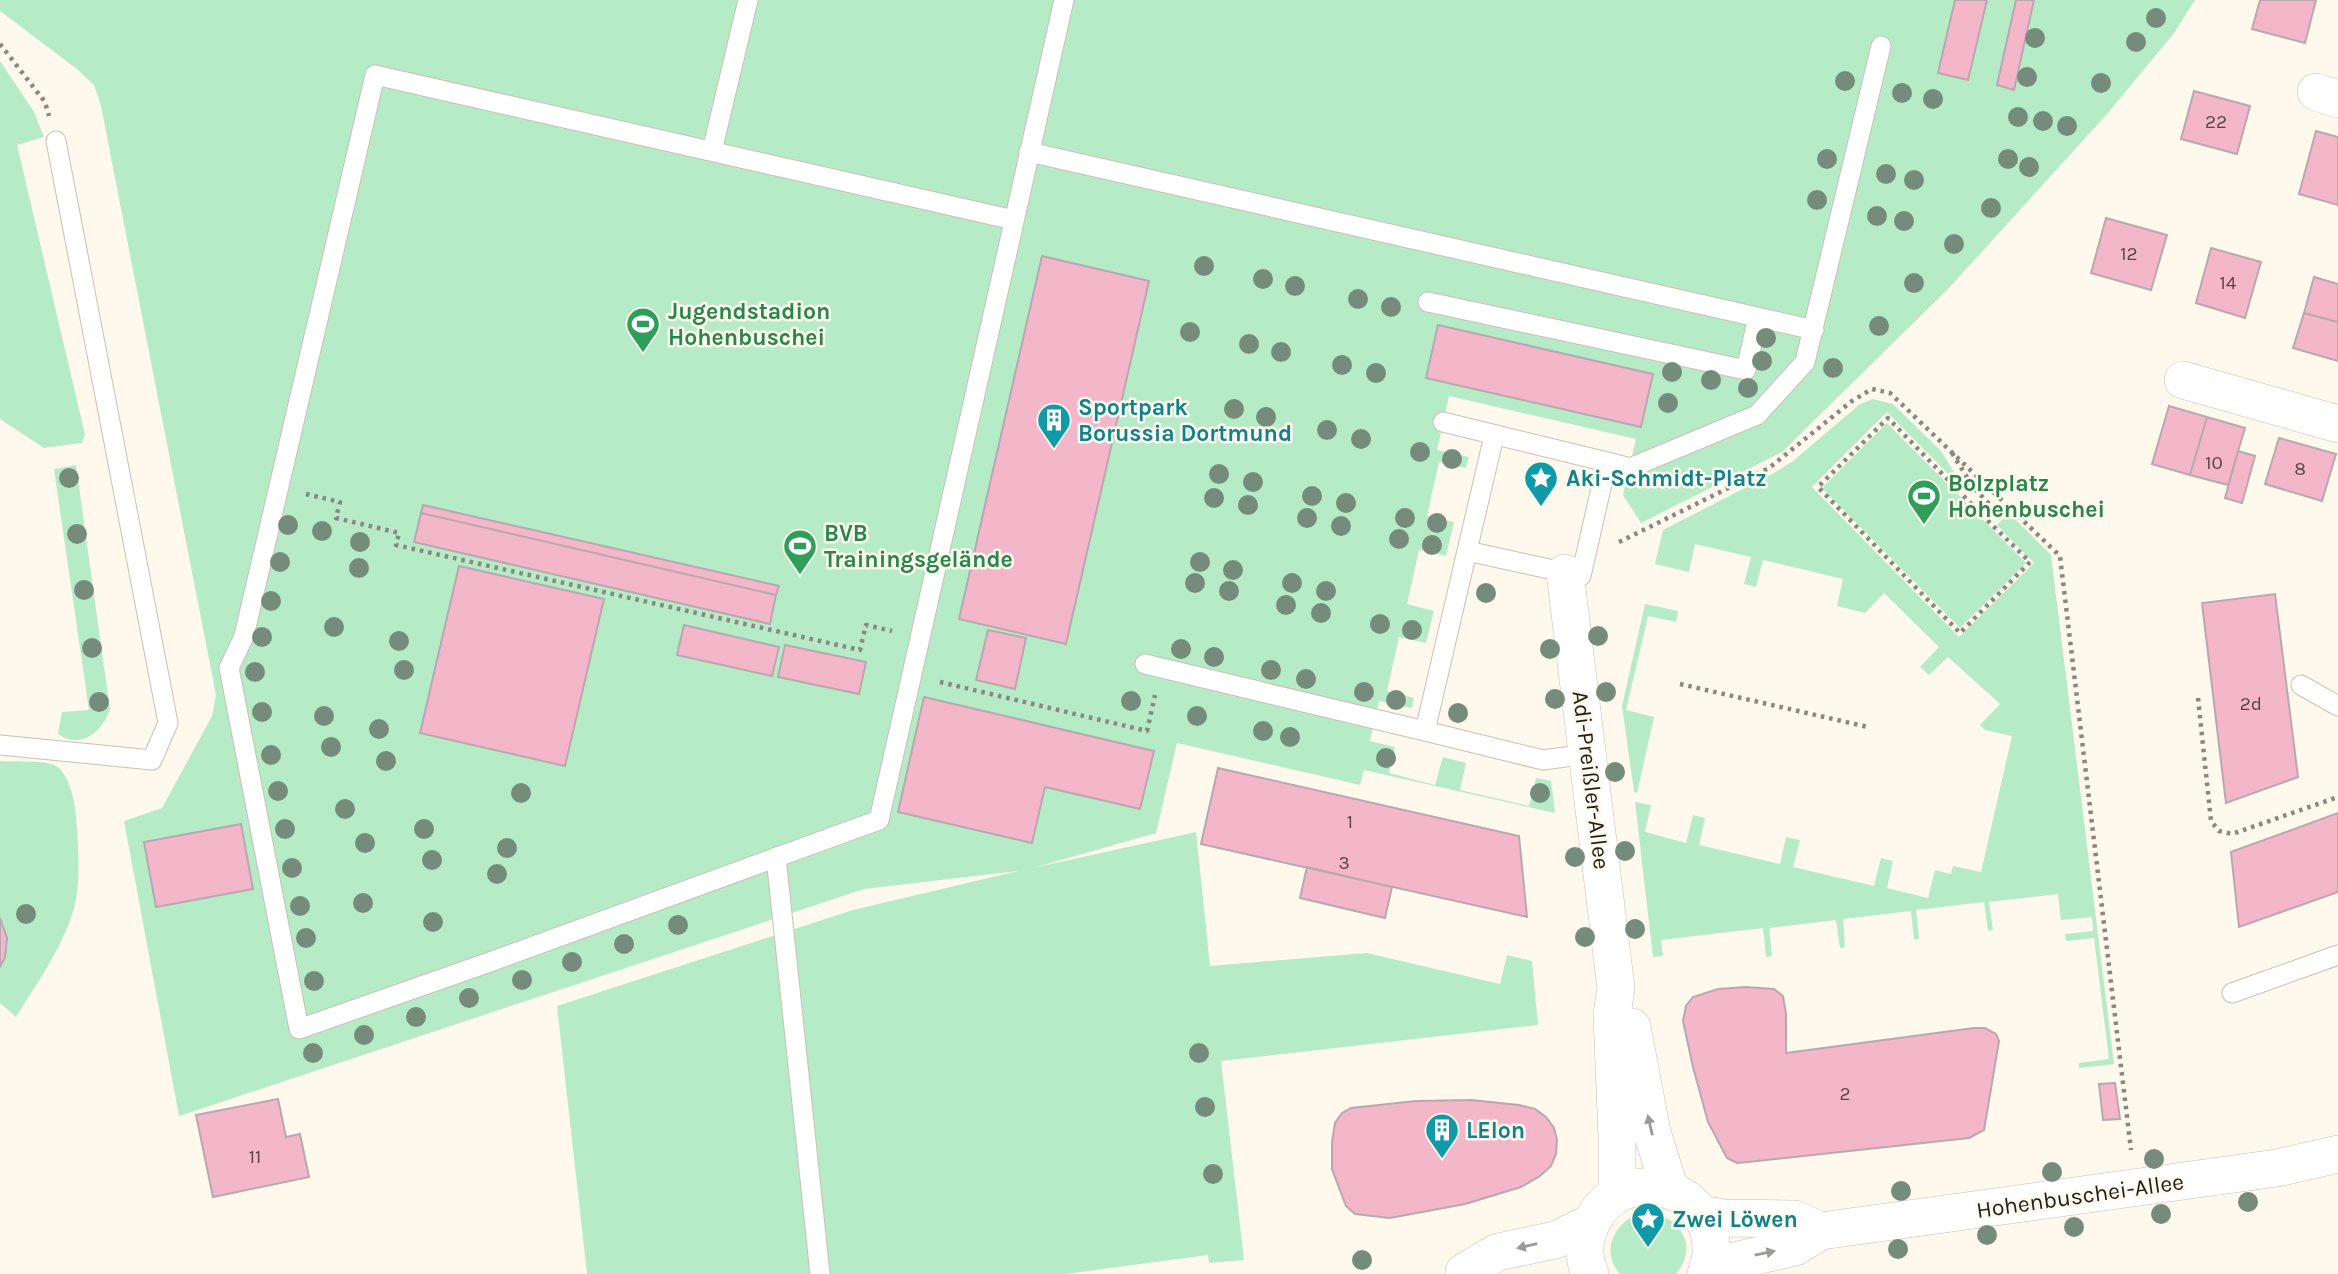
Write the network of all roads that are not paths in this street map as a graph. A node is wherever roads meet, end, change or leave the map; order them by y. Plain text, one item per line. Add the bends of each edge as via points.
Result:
1 (748, 0) edge
2 (1064, 0) edge
3 (1881, 46) dead end
4 (56, 141) road end
5 (712, 151) junction
6 (1029, 152) junction
7 (1014, 220) junction
8 (1427, 302) dead end
9 (1758, 317) junction
10 (1814, 330) junction
11 (2183, 380) dead end
12 (1443, 422) dead end
13 (2338, 424) edge
14 (1494, 436) junction
15 (1607, 462) junction
16 (1467, 551) junction
17 (1565, 573) junction
18 (1153, 666) road end
19 (2301, 685) dead end
20 (2338, 706) edge
21 (1424, 731) junction
22 (0, 746) edge
23 (1587, 754) junction
24 (776, 858) junction
25 (2338, 955) edge
26 (1616, 988) junction
27 (2232, 993) dead end
28 (2338, 1154) edge
29 (1670, 1190) junction
30 (1617, 1194) junction
31 (1701, 1214) junction
32 (1591, 1223) junction
33 (1821, 1231) junction
34 (1460, 1273) edge
35 (820, 1274) edge
36 (1590, 1274) edge
37 (1707, 1274) edge

1 - 5 lane
2 - 6 lane
3 - 10 lane
4 - 22 lane via 168,723 152,760
5 - 7 lane
5 - 24 lane via 375,75 244,636 229,668 299,1029
6 - 7 lane
6 - 9 lane
7 - 24 lane via 879,820
8 - 9 lane via 1746,370
9 - 10 lane
10 - 15 lane via 1805,362 1757,415 1629,468
11 - 13 street
12 - 14 lane
14 - 15 lane
14 - 16 lane
15 - 17 lane via 1581,576
16 - 17 lane
16 - 21 lane
17 - 23 street, Adi-Preißler-Allee
18 - 21 lane
19 - 20 lane
21 - 23 lane via 1543,760
23 - 26 street, Adi-Preißler-Allee
24 - 35 lane
25 - 27 lane
29 -> 26 street, Adi-Preißler-Allee via 1649,1119 1630,1011
26 - 30 street, Adi-Preißler-Allee via 1612,1015
28 - 33 street, Hohenbuschei-Allee via 2277,1168
29 - 30 street via 1643,1186
29 - 31 street
30 - 32 street
31 - 33 street, Hohenbuschei-Allee via 1794,1219
31 - 37 street via 1710,1233
32 -> 34 street via 1555,1240 1497,1252
32 - 36 street via 1585,1254
37 -> 33 street, Hohenbuschei-Allee via 1734,1261 1795,1247

